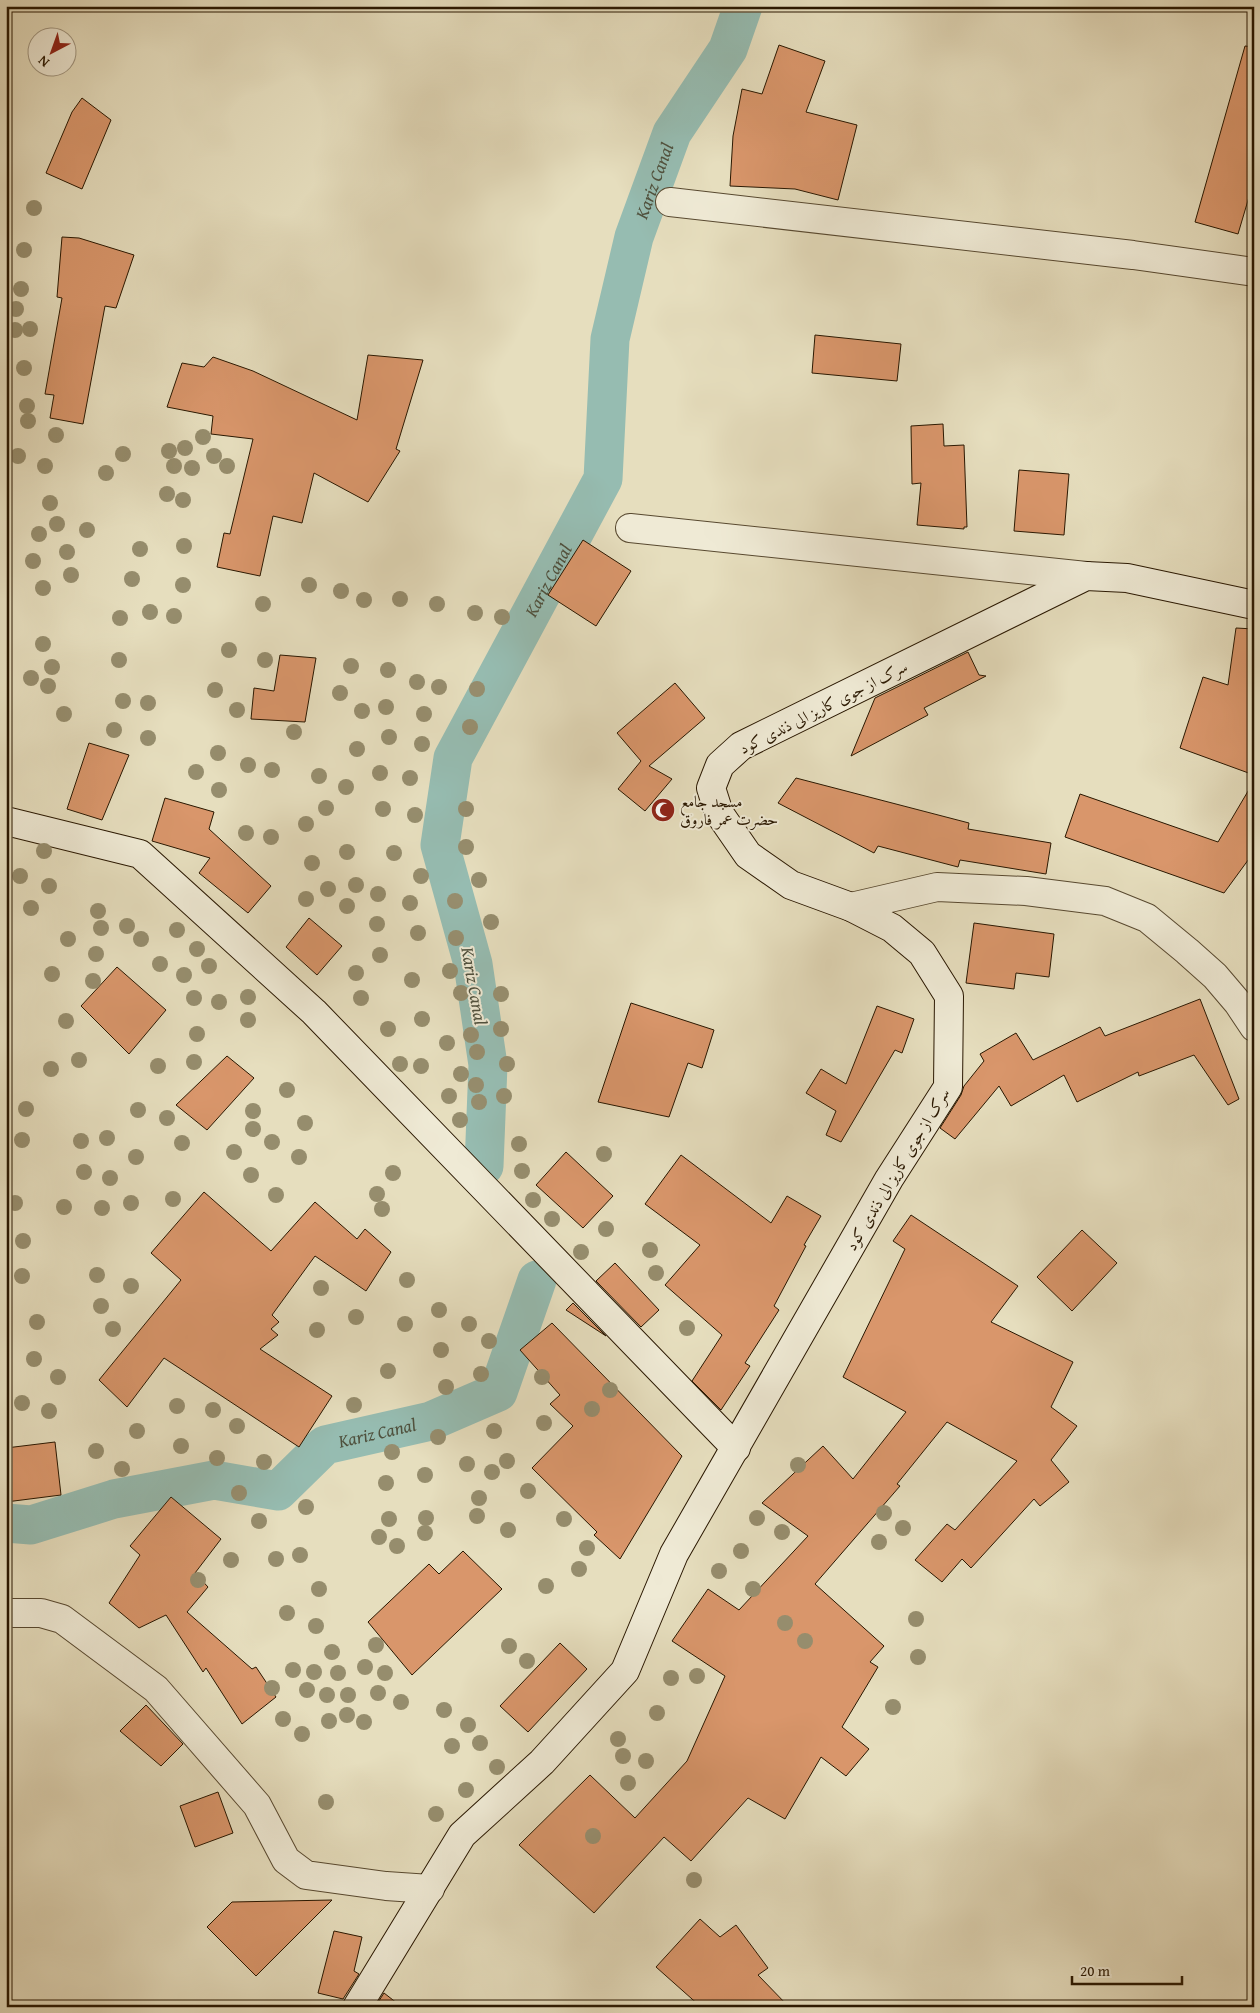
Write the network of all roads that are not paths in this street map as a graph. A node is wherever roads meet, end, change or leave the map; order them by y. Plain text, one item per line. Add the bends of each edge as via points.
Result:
1 (670, 202) dead end
2 (1254, 272) edge
3 (630, 528) dead end
4 (1086, 576) junction
5 (1254, 605) edge
6 (6, 821) edge
7 (851, 907) junction
8 (1254, 1027) edge
9 (736, 1448) junction
10 (6, 1613) edge
11 (430, 1889) junction
12 (357, 2007) edge

1 - 2 street
3 - 4 street
4 - 5 street, سرک از جوی کاریز الی ذندی کود via 1127,578
4 - 7 street, سرک از جوی کاریز الی ذندی کود via 741,746 720,765 711,788 719,813 748,855 791,885
6 - 9 street via 140,854 314,1012
7 - 8 street via 937,887 1026,891 1105,901 1147,918 1187,951 1215,976
7 - 9 street, سرک از جوی کاریز الی ذندی کود via 892,928 922,953 949,996 948,1087 890,1179
9 - 11 street, سرک از جوی کاریز الی ذندی کود via 674,1554 624,1671 542,1762 462,1835
10 - 11 street via 41,1613 62,1619 156,1689 257,1805 286,1860 306,1875
11 - 12 street, سرک از جوی کاریز الی ذندی کود

